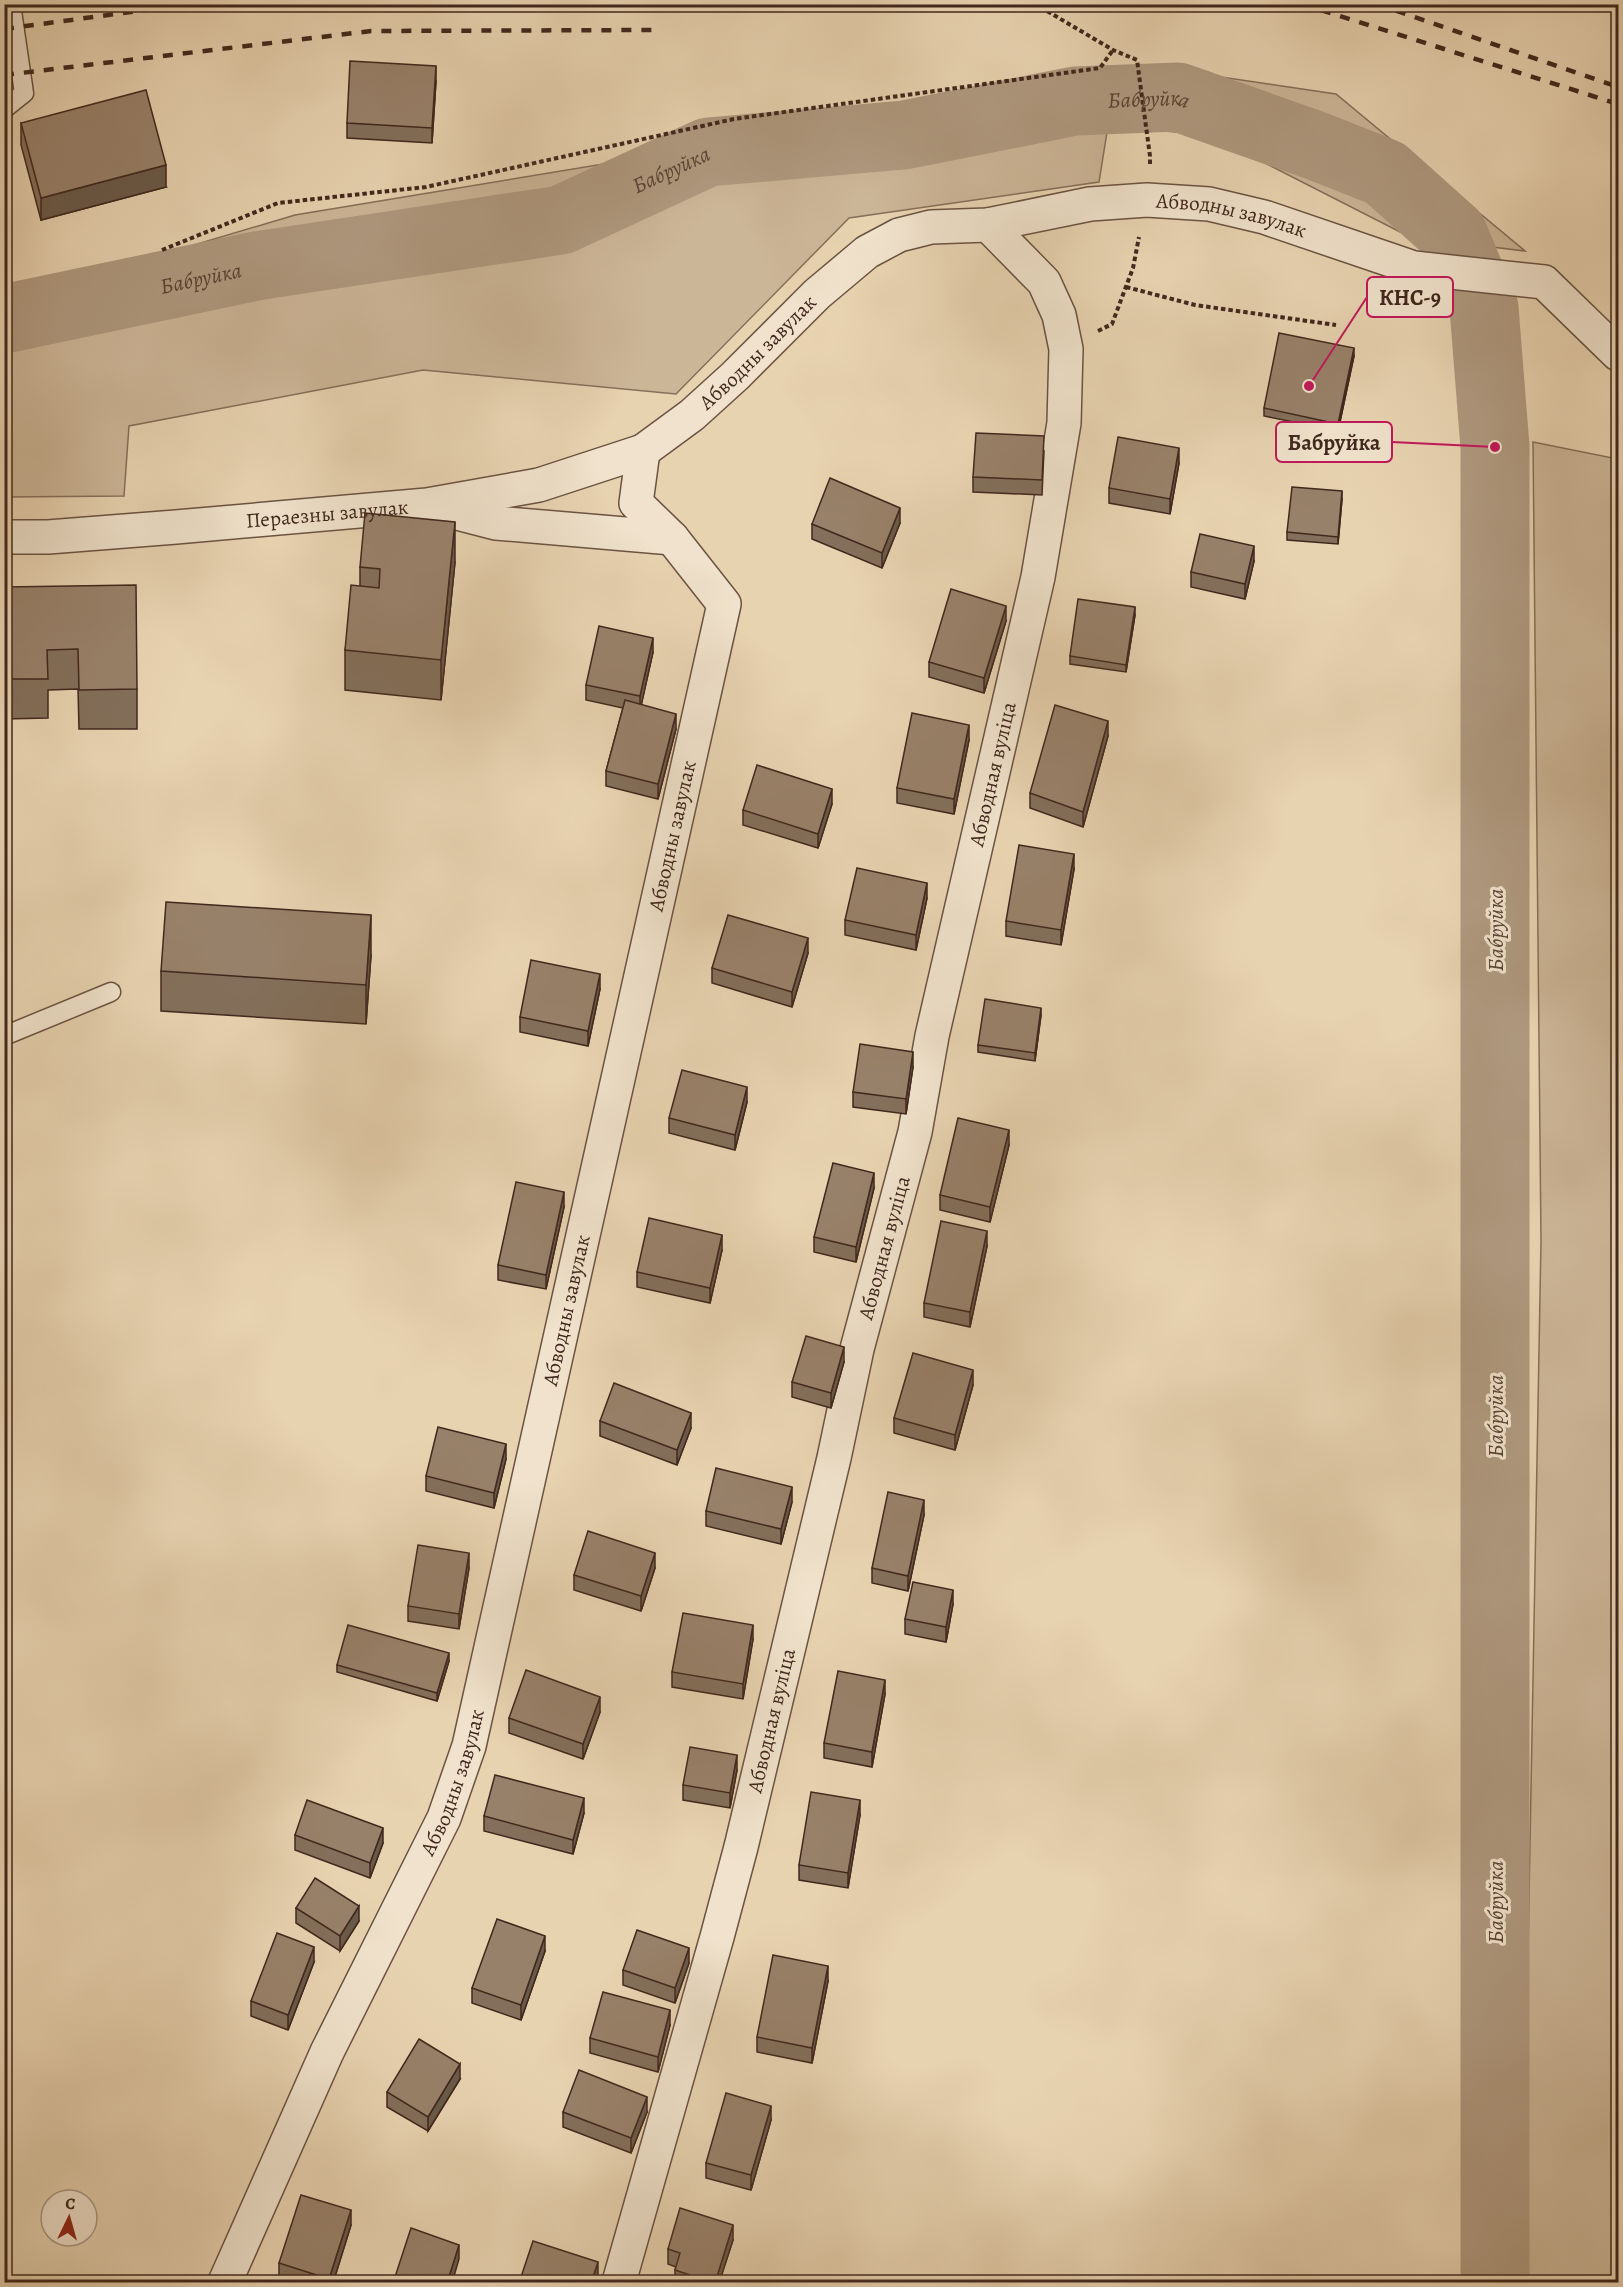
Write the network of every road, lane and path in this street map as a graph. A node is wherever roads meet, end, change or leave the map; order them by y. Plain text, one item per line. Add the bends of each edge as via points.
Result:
1 (10, 4) edge
2 (1048, 4) edge
3 (1113, 50) junction
4 (4, 109) edge
5 (1150, 156) dead end
6 (1147, 200) junction
7 (988, 225) junction
8 (162, 249) dead end
9 (1126, 287) junction
10 (1336, 325) dead end
11 (1066, 349) junction
12 (1618, 354) edge
13 (643, 452) junction
14 (427, 505) junction
15 (4, 537) edge
16 (672, 538) junction
17 (111, 992) dead end
18 (4, 1036) edge
19 (225, 2283) edge
20 (619, 2283) edge

1 - 4 lane via 24,93
2 - 3 path via 1047,11
3 - 5 path via 1137,60
3 - 8 path via 1100,68 734,119 426,187 278,203
6 - 7 street, Абводны завулак via 1090,204
6 - 9 path
6 - 12 street, Абводны завулак via 1209,204 1264,217 1414,268 1544,282
7 - 11 street, Абводная вуліца via 1044,282 1059,315
7 - 13 street, Абводны завулак via 931,227 899,235 867,252 817,294 692,415
9 - 10 path via 1195,305
9 - 11 path via 1112,324
11 - 20 street, Абводная вуліца via 1064,423 1038,577 932,1036 915,1132 856,1349 834,1458 741,1847
13 - 14 street, Пераезны завулак via 539,485
13 - 16 street, Абводны завулак via 636,503
14 - 15 street, Пераезны завулак
14 - 16 street via 496,523
16 - 19 street, Абводны завулак via 724,604 469,1746 444,1818 327,2052
17 - 18 lane

